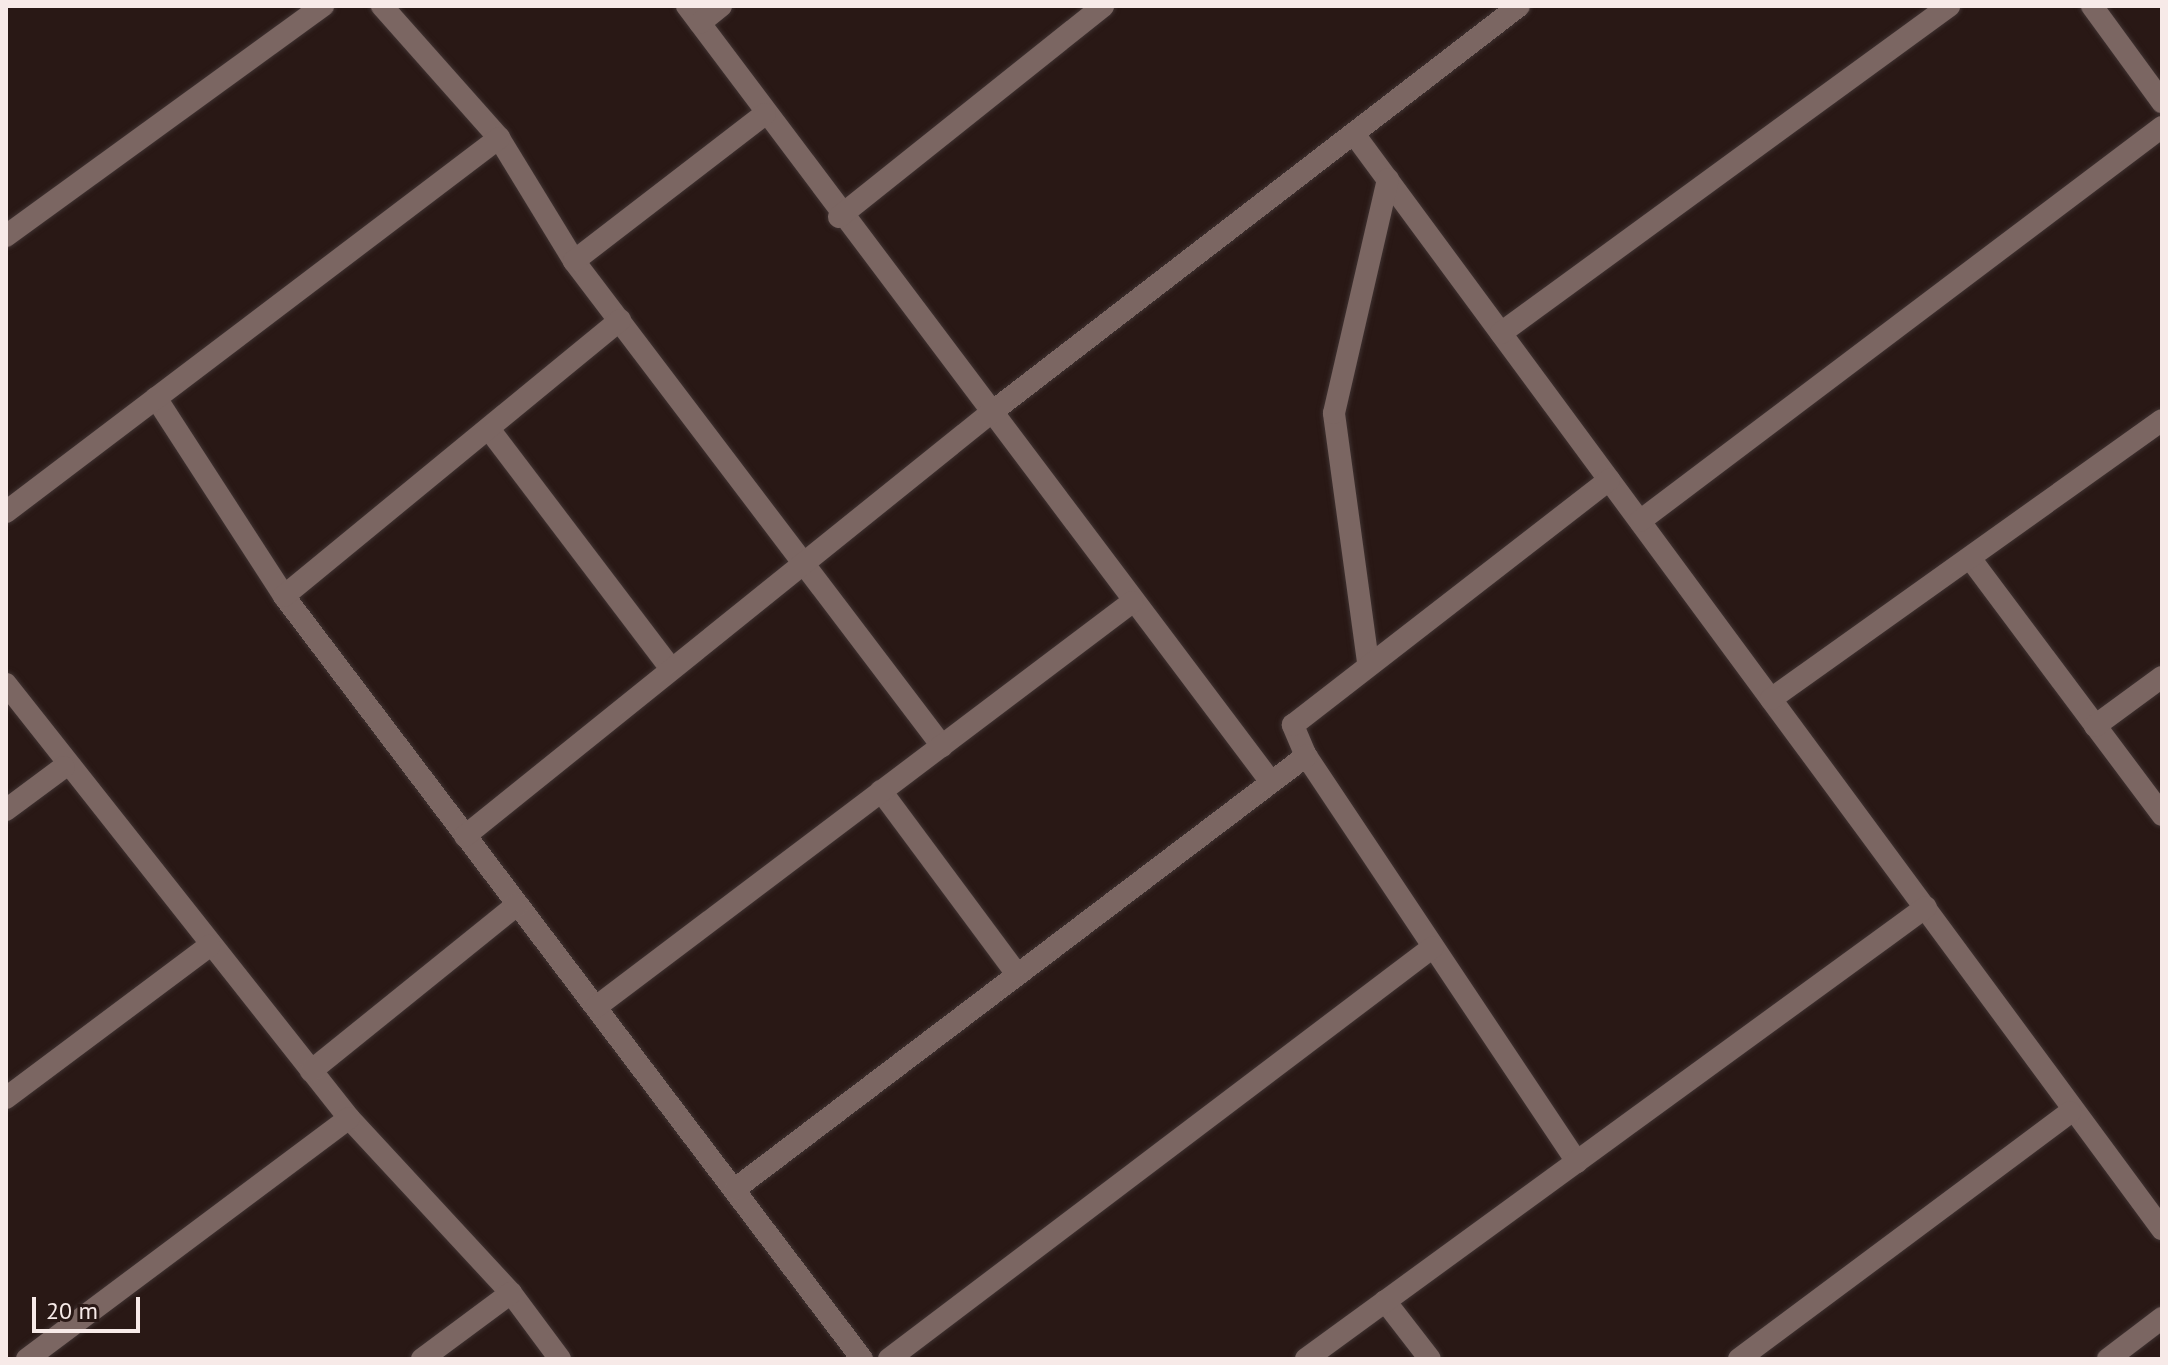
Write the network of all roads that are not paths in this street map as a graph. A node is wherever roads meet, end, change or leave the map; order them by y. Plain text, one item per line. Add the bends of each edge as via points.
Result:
1 (323, 6) edge
2 (382, 6) edge
3 (721, 6) edge
4 (1103, 6) edge
5 (1519, 6) edge
6 (1949, 6) edge
7 (2092, 6) edge
8 (693, 14) edge
9 (2162, 102) edge
10 (765, 114) junction
11 (2162, 127) edge
12 (1354, 134) junction
13 (499, 138) junction
14 (1388, 179) junction
15 (839, 217) junction
16 (6, 236) edge
17 (574, 261) junction
18 (620, 320) junction
19 (1501, 333) junction
20 (156, 398) junction
21 (988, 415) junction
22 (2162, 420) edge
23 (489, 429) junction
24 (1609, 480) junction
25 (6, 512) edge
26 (1640, 521) junction
27 (1970, 558) junction
28 (806, 559) junction
29 (284, 596) junction
30 (1132, 602) junction
31 (1368, 662) junction
32 (671, 669) junction
33 (2162, 677) edge
34 (6, 684) edge
35 (1771, 699) junction
36 (2095, 726) junction
37 (942, 746) junction
38 (1306, 756) junction
39 (64, 767) junction
40 (1271, 782) junction
41 (881, 791) junction
42 (6, 810) edge
43 (2162, 815) edge
44 (465, 836) junction
45 (517, 905) junction
46 (1926, 907) junction
47 (209, 946) junction
48 (1433, 947) junction
49 (1017, 974) junction
50 (596, 1007) junction
51 (311, 1071) junction
52 (6, 1098) edge
53 (2070, 1112) junction
54 (349, 1118) junction
55 (1577, 1162) junction
56 (735, 1189) junction
57 (2158, 1215) edge
58 (511, 1293) junction
59 (1385, 1301) junction
60 (2162, 1318) edge
61 (27, 1359) edge
62 (422, 1359) edge
63 (560, 1359) edge
64 (862, 1359) edge
65 (889, 1359) edge
66 (1306, 1359) edge
67 (1430, 1359) edge
68 (1739, 1359) edge
69 (2108, 1359) edge

1 - 16 street
2 - 13 street
3 - 8 street
4 - 15 street
5 - 12 street
6 - 19 street
7 - 9 street
8 - 10 street
10 - 15 street
10 - 17 street
11 - 26 street
12 - 14 street
12 - 21 street
13 - 17 street
13 - 20 street
14 - 19 street
14 - 31 street via 1334,413
15 - 21 street
17 - 18 street
18 - 23 street
18 - 28 street
19 - 24 street
20 - 25 street
20 - 29 street
21 - 28 street
21 - 30 street
22 - 27 street
23 - 29 street
23 - 32 street
24 - 26 street
24 - 31 street
26 - 35 street
27 - 35 street
27 - 36 street
28 - 32 street
28 - 37 street
29 - 44 street
30 - 37 street
30 - 40 street
31 - 38 street via 1293,725
32 - 44 street
33 - 36 street
34 - 39 street
35 - 46 street
36 - 43 street
37 - 41 street
38 - 40 street
38 - 48 street
39 - 42 street
39 - 47 street
40 - 49 street
41 - 49 street
41 - 50 street
44 - 45 street
45 - 50 street
45 - 51 street
46 - 53 street
46 - 55 street
47 - 51 street
47 - 52 street
48 - 55 street
48 - 65 street
49 - 56 street
50 - 56 street
51 - 54 street
53 - 57 street
53 - 68 street
54 - 58 street
54 - 61 street
55 - 59 street
56 - 64 street
58 - 62 street
58 - 63 street
59 - 66 street
59 - 67 street
60 - 69 street

